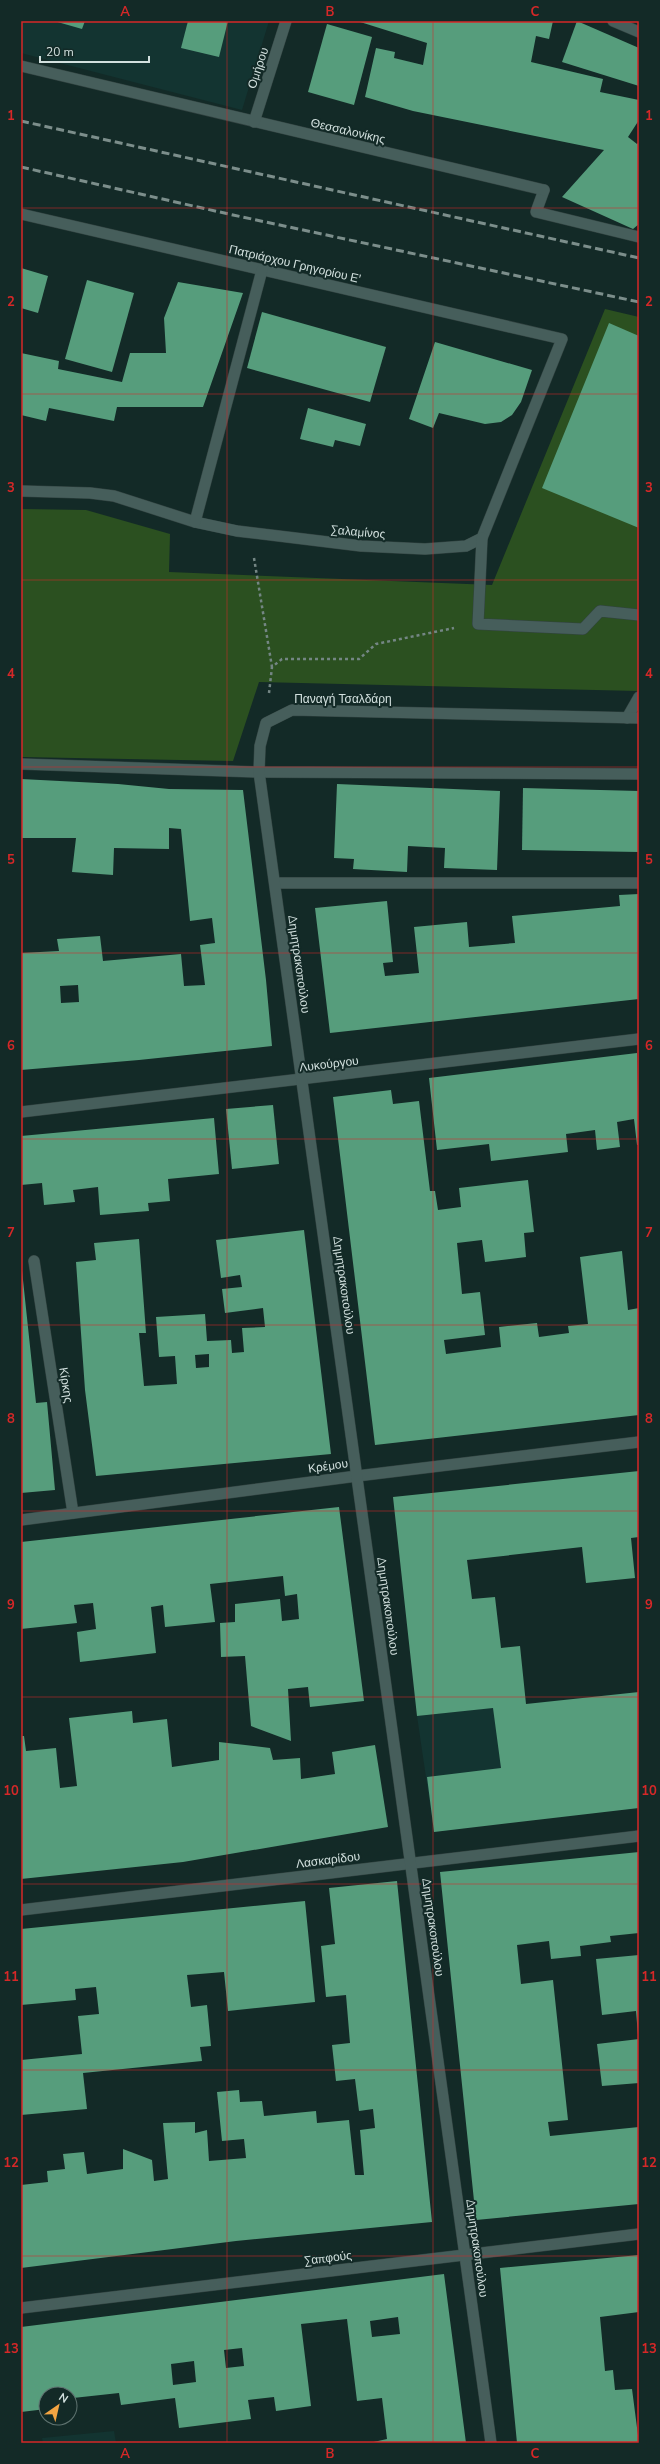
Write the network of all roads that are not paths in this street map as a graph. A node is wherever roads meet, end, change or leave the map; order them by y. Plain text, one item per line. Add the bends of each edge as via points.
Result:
1 (286, 21) edge
2 (613, 21) edge
3 (639, 32) edge
4 (21, 66) edge
5 (254, 122) junction
6 (21, 214) edge
7 (639, 237) edge
8 (262, 270) junction
9 (21, 491) edge
10 (195, 522) junction
11 (482, 538) junction
12 (639, 615) edge
13 (639, 697) edge
14 (627, 718) junction
15 (639, 718) edge
16 (21, 764) edge
17 (259, 772) junction
18 (639, 774) edge
19 (274, 883) junction
20 (639, 883) edge
21 (639, 1039) edge
22 (302, 1080) junction
23 (21, 1112) edge
24 (34, 1262) dead end
25 (639, 1442) edge
26 (357, 1476) junction
27 (73, 1513) junction
28 (21, 1520) edge
29 (639, 1836) edge
30 (411, 1863) junction
31 (21, 1910) edge
32 (639, 2234) edge
33 (465, 2255) junction
34 (21, 2308) edge
35 (491, 2443) edge

1 - 5 street, Ομήρου
2 - 3 street
4 - 5 street, Θεσσαλονίκης
5 - 7 street, Θεσσαλονίκης via 544,190 536,212
6 - 8 street, Πατριάρχου Γρηγορίου Ε'
8 - 10 street
8 - 11 street, Πατριάρχου Γρηγορίου Ε' via 562,339
9 - 10 street, Σαλαμίνος via 114,496
10 - 11 street, Σαλαμίνος via 250,532 361,546 425,549 466,546
11 - 12 street via 478,624 583,630 600,611
13 - 14 street
14 - 15 street, Παναγή Τσαλδάρη
14 - 17 street, Παναγή Τσαλδάρη via 292,710 266,724 260,746
16 - 17 street
17 - 18 street
17 - 19 street, Δημητρακοπούλου
19 - 20 street
19 - 22 street, Δημητρακοπούλου
21 - 22 street, Λυκούργου
22 - 23 street, Λυκούργου
22 - 26 street, Δημητρακοπούλου
24 - 27 street, Κίρκης
25 - 26 street, Κρέμου
26 - 27 street, Κρέμου
26 - 30 street, Δημητρακοπούλου
27 - 28 street, Κρέμου
29 - 30 street, Λασκαρίδου
30 - 31 street, Λασκαρίδου
30 - 33 street, Δημητρακοπούλου
32 - 33 street, Σαπφούς
33 - 34 street, Σαπφούς
33 - 35 street, Δημητρακοπούλου

